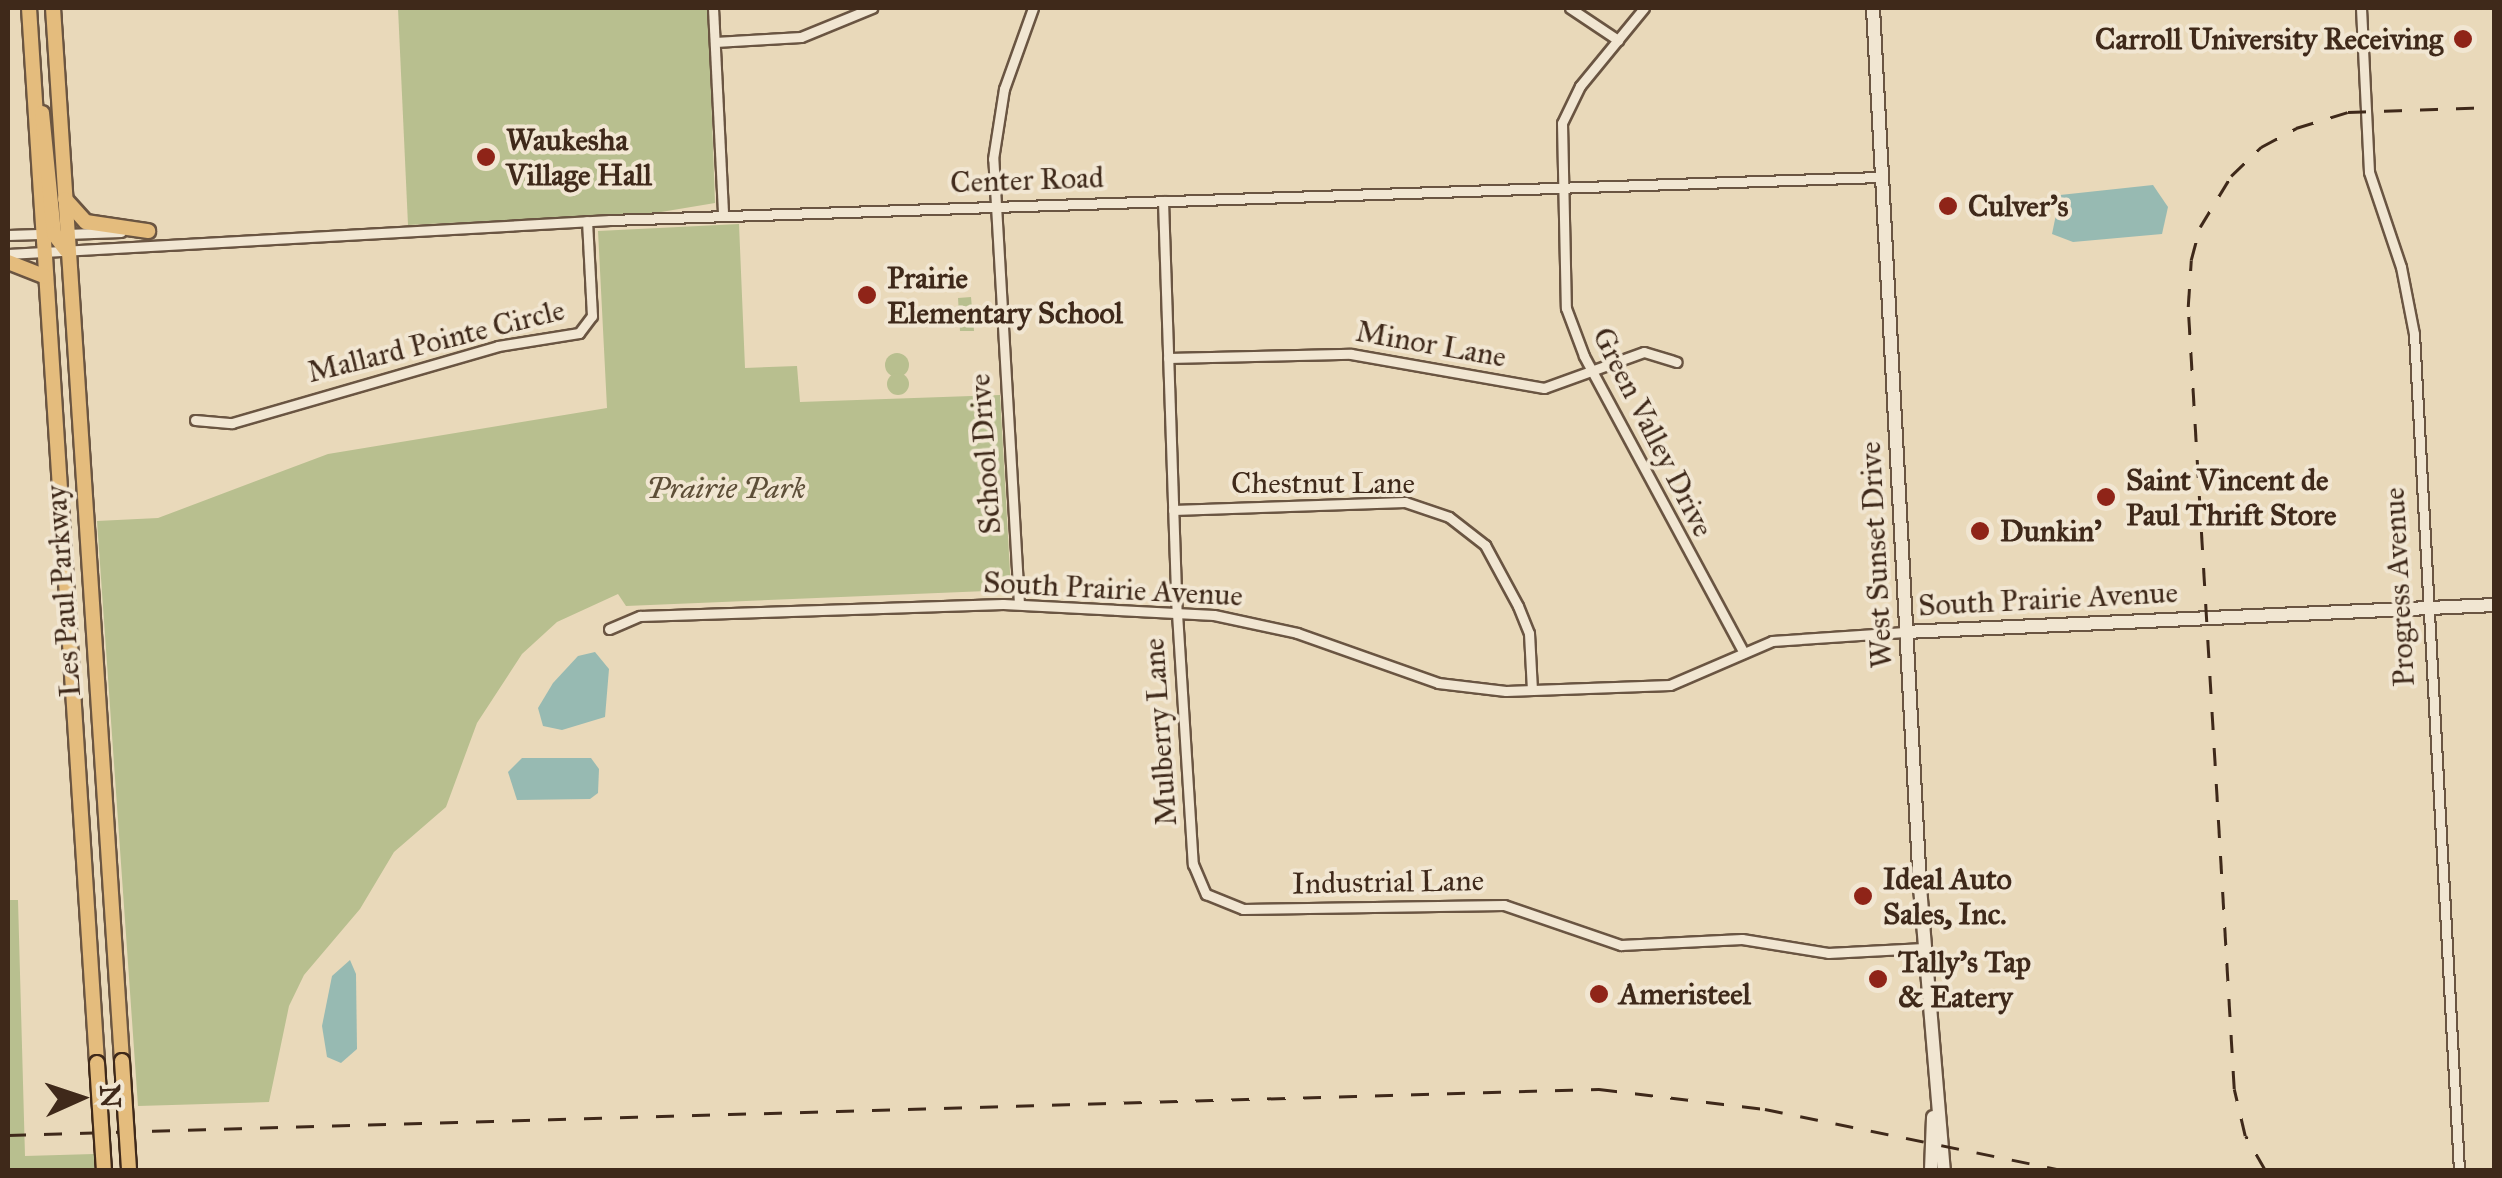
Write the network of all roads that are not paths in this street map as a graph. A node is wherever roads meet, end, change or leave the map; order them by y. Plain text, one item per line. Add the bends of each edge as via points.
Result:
1 (29, 8) edge
2 (53, 8) edge
3 (713, 8) edge
4 (872, 8) edge
5 (1033, 8) edge
6 (1570, 8) edge
7 (1644, 8) edge
8 (1874, 8) edge
9 (2361, 8) edge
10 (1618, 40) junction
11 (715, 42) junction
12 (1880, 177) junction
13 (1560, 188) junction
14 (64, 199) junction
15 (1162, 201) junction
16 (994, 206) junction
17 (722, 216) junction
18 (588, 222) junction
19 (148, 232) junction
20 (54, 234) junction
21 (8, 235) edge
22 (177, 241) junction
23 (44, 252) junction
24 (64, 252) junction
25 (8, 254) edge
26 (8, 262) edge
27 (46, 276) junction
28 (1168, 358) junction
29 (1676, 362) dead end
30 (1592, 372) junction
31 (195, 420) dead end
32 (1174, 510) junction
33 (1019, 604) junction
34 (2494, 605) edge
35 (2424, 608) junction
36 (1177, 613) junction
37 (609, 628) dead end
38 (1906, 632) junction
39 (1744, 653) junction
40 (1532, 690) junction
41 (1208, 896) joint
42 (1924, 948) junction
43 (1934, 1100) junction
44 (104, 1170) edge
45 (129, 1170) edge
46 (1931, 1170) edge
47 (1944, 1170) edge
48 (2459, 1170) edge

1 - 20 main road via 33,75 49,140
2 - 14 main road, Les Paul Parkway
3 - 11 street
4 - 11 street via 801,37
5 - 16 street, School Drive via 998,115
6 - 10 street
7 - 10 street, Green Valley Drive
8 - 12 main road, West Sunset Drive
9 - 35 street, Progress Avenue via 2369,172 2401,267 2414,334
10 - 13 street, Green Valley Drive via 1565,115
11 - 17 street
12 - 13 street, Center Road
12 - 38 main road, West Sunset Drive
13 - 15 street, Center Road
13 - 30 street, Green Valley Drive via 1566,308
14 - 19 main road via 86,222
14 - 20 main road, Les Paul Parkway
15 - 16 street, Center Road
15 - 28 street, Mulberry Lane
16 - 17 street, Center Road
16 - 33 street, School Drive
17 - 18 street, Center Road
18 - 22 street, Center Road
18 - 31 street, Mallard Pointe Circle via 592,316 579,333 498,346 232,423
19 - 20 street, Center Road
19 - 22 street, Center Road
20 - 21 street, Center Road
20 - 23 main road, Les Paul Parkway
20 - 24 main road, Les Paul Parkway
20 - 24 main road
22 - 24 street, Center Road
23 - 24 street, Center Road
23 - 25 street, Center Road
23 - 27 main road, Les Paul Parkway
24 - 45 main road, Les Paul Parkway, bridge
26 - 27 main road
27 - 44 main road, Les Paul Parkway, bridge
28 - 30 street, Minor Lane via 1350,354 1544,388
28 - 32 street, Mulberry Lane
29 - 30 street, Minor Lane via 1644,352
30 - 39 street, Green Valley Drive
32 - 36 street, Mulberry Lane
32 - 40 street, Chestnut Lane via 1405,502 1449,516 1484,546 1518,606 1529,634
33 - 36 street, South Prairie Avenue
33 - 37 street, South Prairie Avenue via 640,616
34 - 35 main road, South Prairie Avenue
35 - 38 main road, South Prairie Avenue
35 - 48 street, Progress Avenue
36 - 40 street, South Prairie Avenue via 1269,625 1452,686
36 - 41 street, Mulberry Lane via 1194,864
38 - 39 street, South Prairie Avenue via 1808,634
38 - 42 main road, West Sunset Drive
39 - 40 street, South Prairie Avenue via 1670,685
41 - 42 street, Industrial Lane via 1243,909 1504,905 1621,945 1742,939 1828,953
42 - 43 main road, West Sunset Drive
43 - 46 main road, West Sunset Drive
43 - 47 main road, West Sunset Drive

